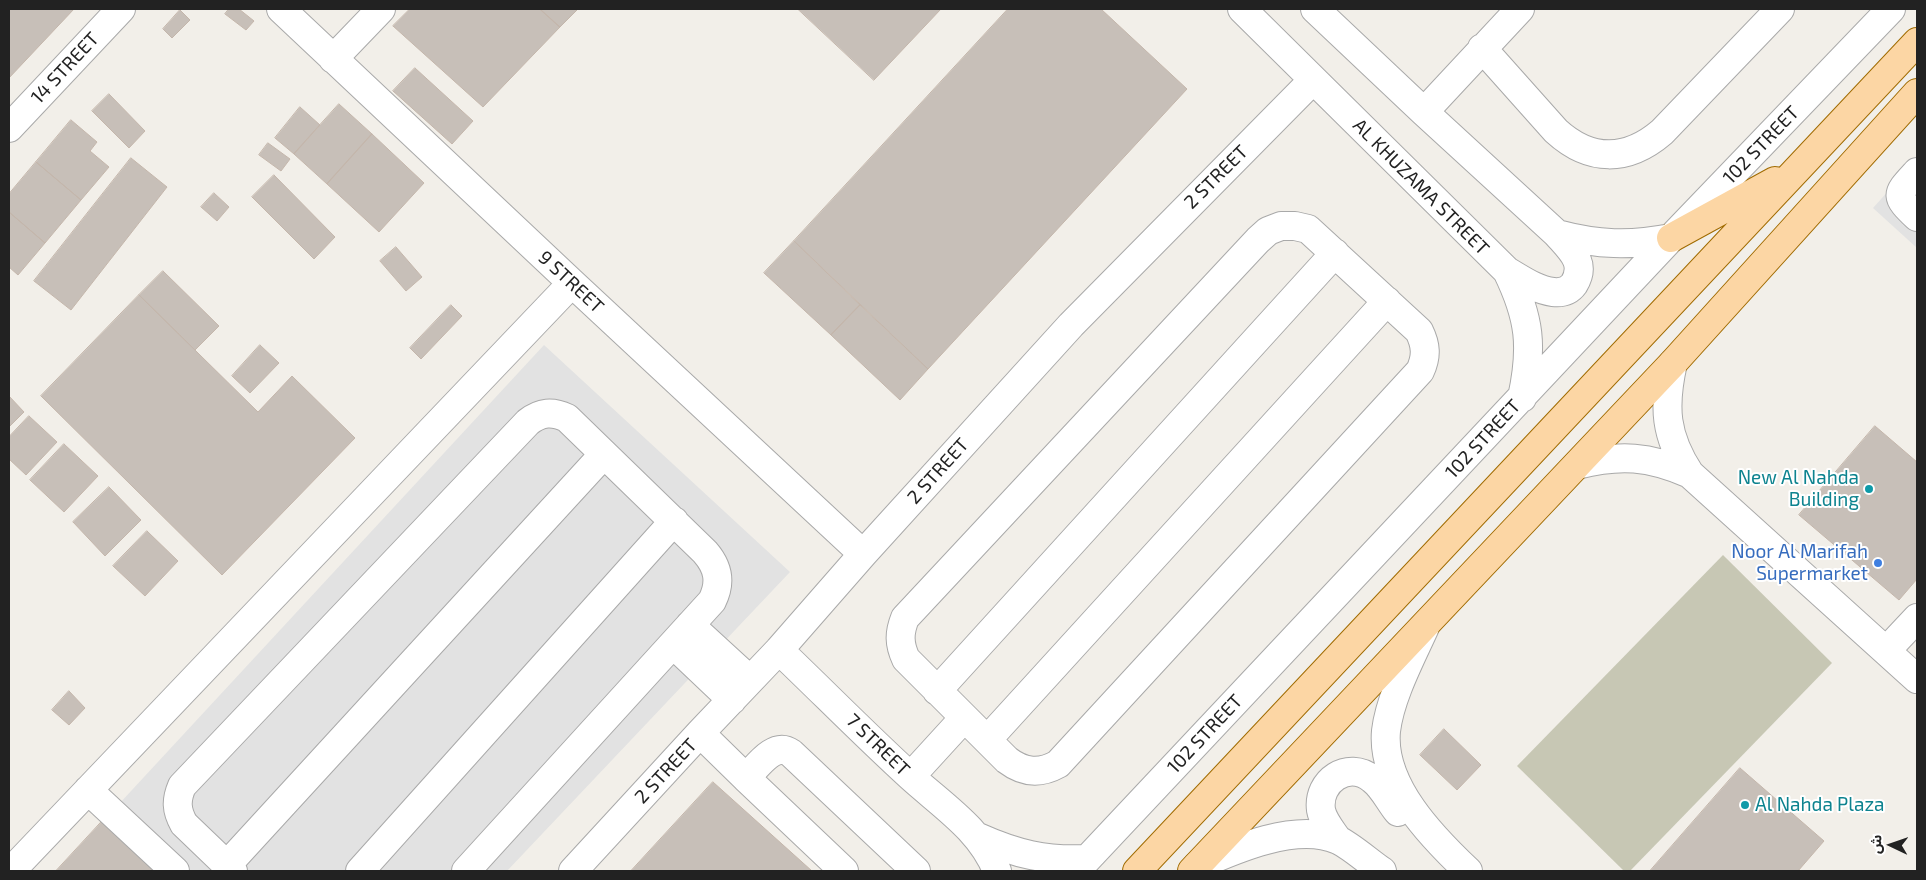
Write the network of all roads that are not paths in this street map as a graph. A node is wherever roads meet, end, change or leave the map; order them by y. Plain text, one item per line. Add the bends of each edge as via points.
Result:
1 (121, 9) edge
2 (281, 9) edge
3 (381, 9) edge
4 (1242, 9) edge
5 (1315, 9) edge
6 (1520, 9) edge
7 (1780, 9) edge
8 (1891, 9) edge
9 (1917, 42) edge
10 (1482, 48) junction
11 (333, 59) junction
12 (1313, 80) junction
13 (1915, 100) edge
14 (1424, 112) junction
15 (9, 128) edge
16 (1794, 171) junction
17 (1917, 172) edge
18 (1917, 217) edge
19 (1557, 234) junction
20 (1671, 238) junction
21 (1335, 253) junction
22 (1507, 271) junction
23 (572, 283) junction
24 (1387, 301) junction
25 (1673, 363) junction
26 (1522, 398) junction
27 (604, 454) junction
28 (1577, 465) junction
29 (1690, 474) junction
30 (674, 521) junction
31 (863, 554) junction
32 (1917, 618) edge
33 (1425, 627) junction
34 (681, 635) junction
35 (779, 650) junction
36 (1886, 651) junction
37 (1917, 679) edge
38 (750, 680) junction
39 (937, 691) junction
40 (732, 700) junction
41 (964, 718) junction
42 (700, 733) junction
43 (987, 740) junction
44 (911, 776) junction
45 (746, 778) junction
46 (88, 790) junction
47 (978, 836) junction
48 (1338, 840) junction
49 (1438, 843) junction
50 (1081, 865) edge
51 (230, 868) edge
52 (1194, 869) edge
53 (12, 871) edge
54 (175, 871) edge
55 (360, 871) edge
56 (466, 871) edge
57 (573, 871) edge
58 (844, 871) edge
59 (916, 871) edge
60 (998, 871) edge
61 (1137, 871) edge
62 (1382, 871) edge
63 (1468, 871) edge

1 - 15 street, 14 STREET
2 - 11 street, 9 STREET
3 - 11 street
4 - 12 street, AL KHUZAMA STREET
5 - 14 street
6 - 10 street
7 - 10 street via 1662,132 1634,150 1617,155 1584,150 1569,142
8 - 20 street, 102 STREET
9 - 16 main road
10 - 14 street
11 - 23 street, 9 STREET
12 - 22 street, AL KHUZAMA STREET
12 - 31 street, 2 STREET via 1071,325
13 - 25 main road
14 - 19 street
16 - 20 main road
16 - 61 main road
17 - 18 street via 1900,196
19 - 20 street via 1626,245
19 - 22 street via 1579,263 1580,273 1565,292 1537,287
20 - 26 street, 102 STREET
21 - 24 street
21 - 39 street
21 - 39 street via 1308,230 1281,226 1268,231 912,610 901,628 902,649 906,659
22 - 26 street, AL KHUZAMA STREET via 1526,320 1528,372
23 - 31 street, 9 STREET
23 - 46 street
24 - 43 street
24 - 43 street via 1419,331 1424,340 1425,361 1414,379 1058,764 1038,772 1026,771 1007,760
25 - 28 main road
25 - 29 street via 1668,385 1668,422 1672,441
26 - 50 street, 102 STREET
27 - 30 street
27 - 51 street
27 - 51 street via 560,415 543,414 528,422 188,778 178,795 179,815 184,824
28 - 29 street via 1623,457 1669,464
28 - 33 main road
29 - 36 street
30 - 34 street via 712,560 718,581 712,601
30 - 55 street
31 - 35 street, 2 STREET
32 - 36 street
33 - 49 street via 1396,696 1386,731 1394,774 1414,812
33 - 52 main road
34 - 38 street
34 - 40 street
34 - 56 street
35 - 38 street, 2 STREET
35 - 44 street, 7 STREET
36 - 37 street
38 - 40 street, 2 STREET
39 - 41 street
40 - 42 street, 2 STREET
41 - 43 street
41 - 44 street
42 - 45 street
42 - 57 street, 2 STREET
44 - 47 street, 7 STREET
45 - 58 street
45 - 59 street via 774,751 787,750
46 - 53 street
46 - 54 street
47 - 50 street, 7 STREET via 1020,854
47 - 60 street, 7 STREET
48 - 49 street via 1321,810 1322,797 1334,776 1357,772 1372,778 1410,827
48 - 52 street via 1314,835 1270,838
48 - 62 street
49 - 63 street

